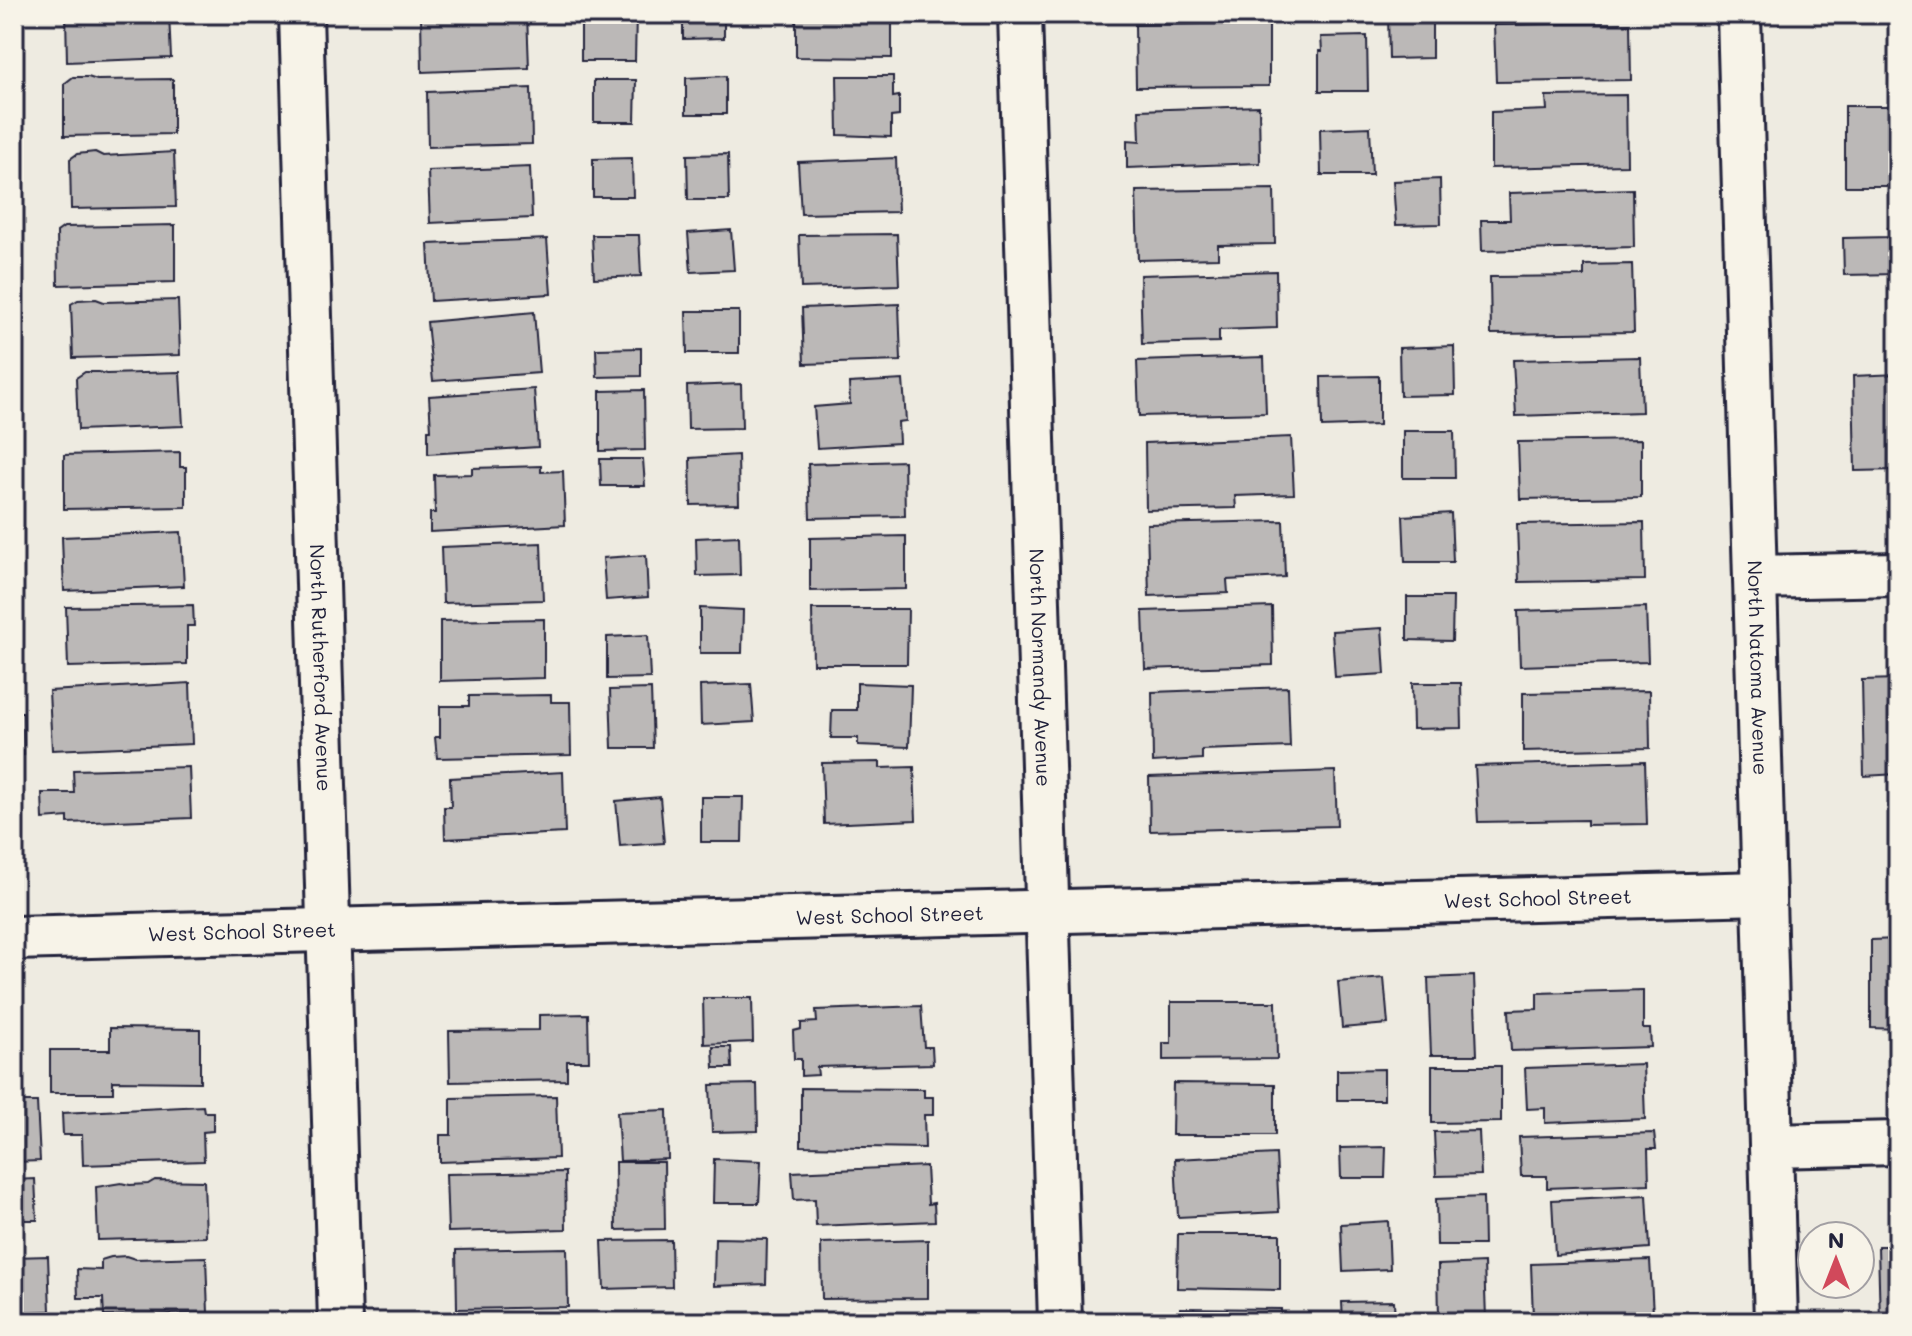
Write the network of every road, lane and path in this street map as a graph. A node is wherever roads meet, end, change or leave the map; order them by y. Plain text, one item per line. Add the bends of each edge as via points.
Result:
1 (301, 14) edge
2 (1020, 14) edge
3 (1739, 14) edge
4 (1898, 574) edge
5 (1755, 577) junction
6 (1764, 893) junction
7 (1048, 911) junction
8 (329, 930) junction
9 (14, 938) edge
10 (1898, 1143) edge
11 (1771, 1146) junction
12 (340, 1322) edge
13 (1060, 1322) edge
14 (1776, 1322) edge

1 - 8 street, North Rutherford Avenue
2 - 7 street, North Normandy Avenue
3 - 5 street, North Natoma Avenue
4 - 5 street
5 - 6 street, North Natoma Avenue
6 - 7 street, West School Street
6 - 11 street, North Natoma Avenue
7 - 8 street, West School Street
7 - 13 street, North Normandy Avenue
8 - 9 street, West School Street
8 - 12 street, North Rutherford Avenue
10 - 11 street
11 - 14 street, North Natoma Avenue

